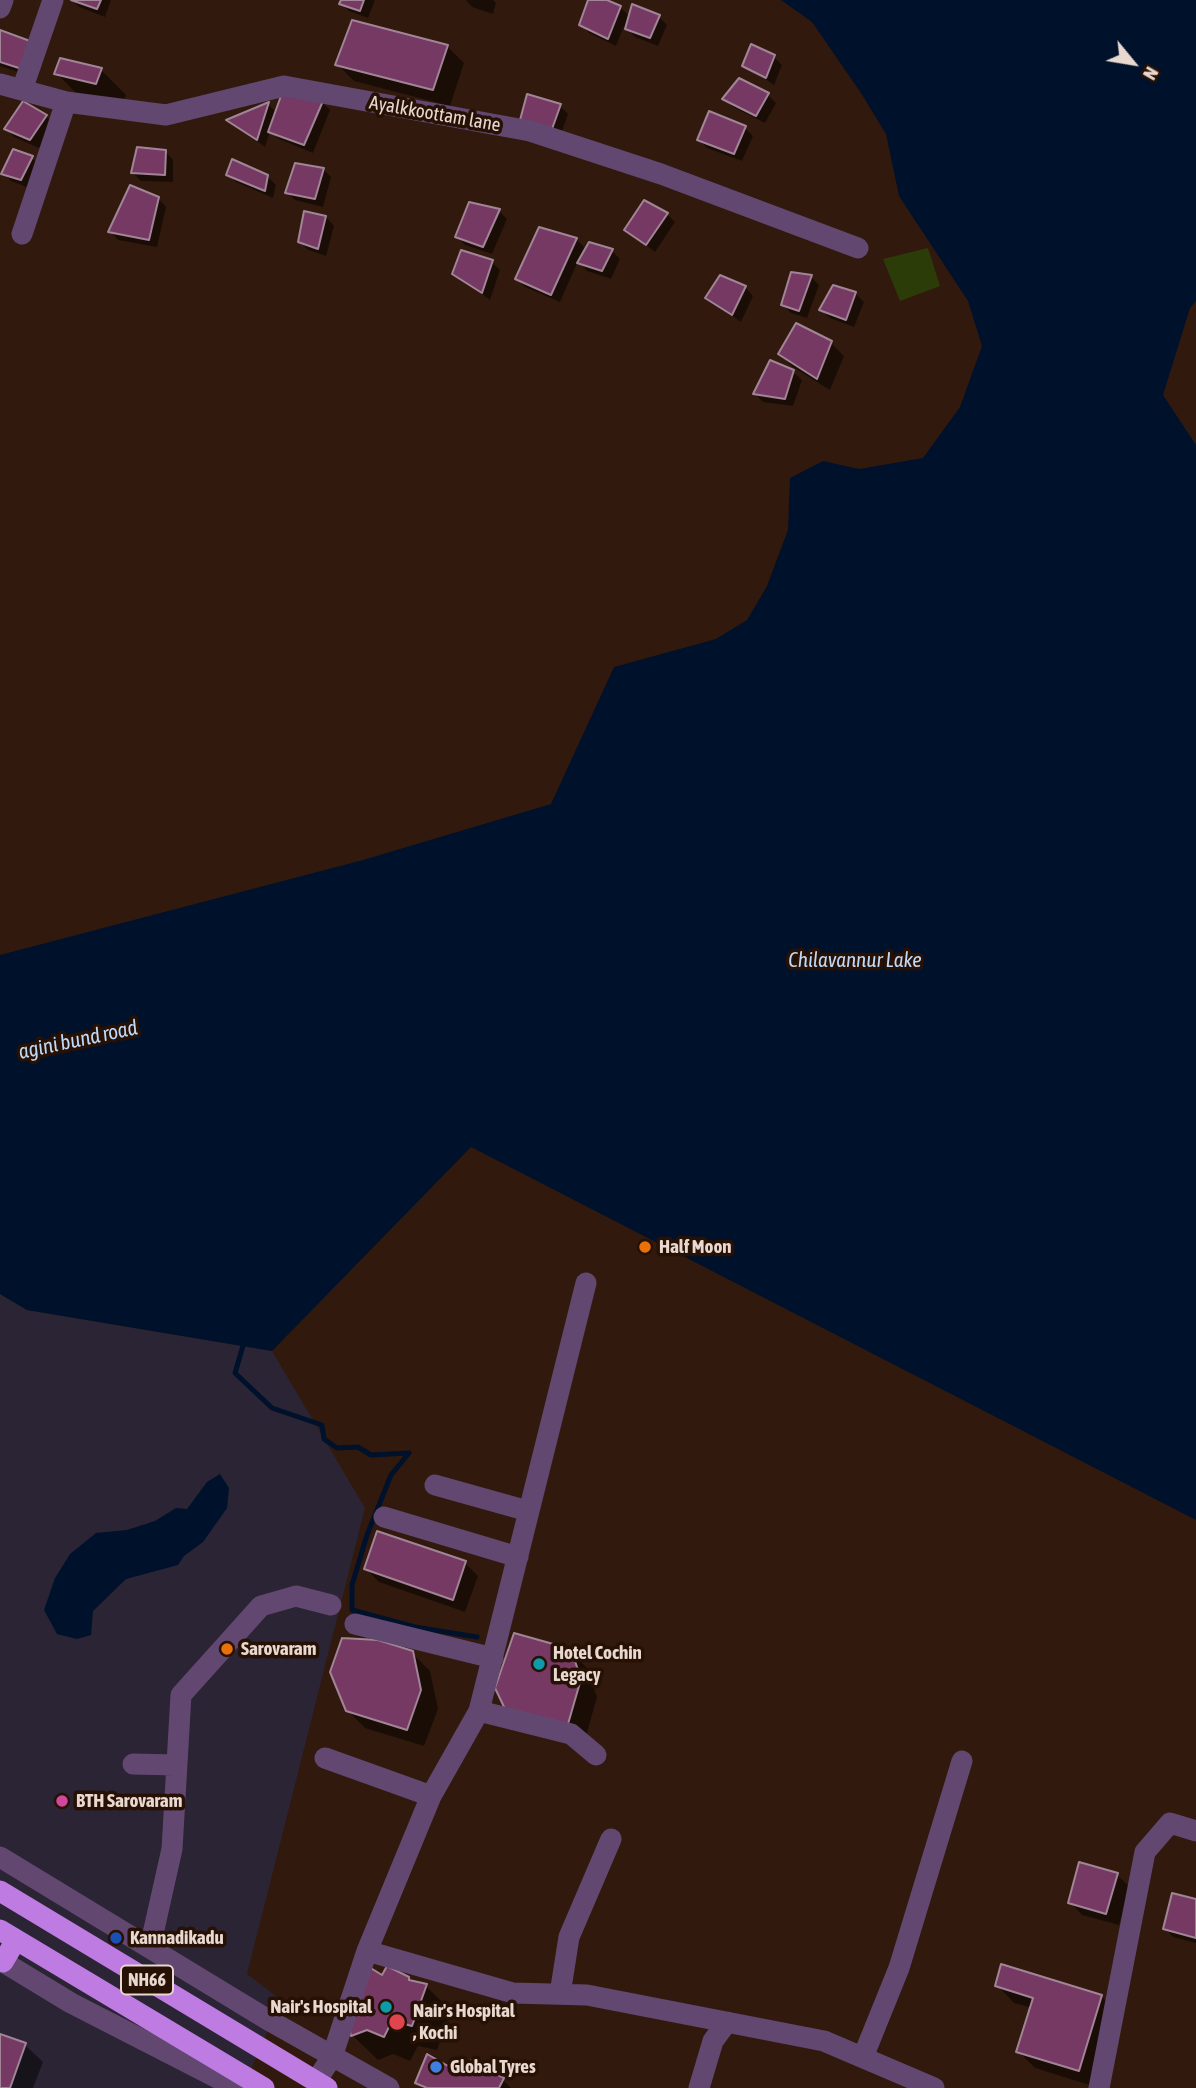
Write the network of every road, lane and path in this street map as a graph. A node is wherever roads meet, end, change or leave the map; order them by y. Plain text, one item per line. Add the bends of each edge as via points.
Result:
1 (3, 0) edge
2 (53, 0) edge
3 (0, 8) edge
4 (0, 84) edge
5 (22, 90) junction
6 (66, 102) junction
7 (22, 234) dead end
8 (858, 248) dead end
9 (586, 1283) dead end
10 (435, 1485) dead end
11 (528, 1511) junction
12 (384, 1517) dead end
13 (518, 1557) junction
14 (331, 1605) dead end
15 (355, 1624) dead end
16 (492, 1658) junction
17 (479, 1711) junction
18 (596, 1755) dead end
19 (325, 1758) dead end
20 (962, 1761) dead end
21 (133, 1764) dead end
22 (175, 1765) junction
23 (431, 1796) junction
24 (1196, 1831) edge
25 (611, 1839) dead end
26 (0, 1857) edge
27 (0, 1891) edge
28 (8, 1935) edge
29 (150, 1947) junction
30 (367, 1951) junction
31 (1, 1961) edge
32 (560, 1994) junction
33 (727, 2022) junction
34 (332, 2057) junction
35 (863, 2057) junction
36 (321, 2085) edge
37 (237, 2088) edge
38 (264, 2088) edge
39 (389, 2088) edge
40 (699, 2088) edge
41 (933, 2088) edge
42 (1099, 2088) edge

1 - 3 street
2 - 5 street
4 - 5 street, Ayalkkoottam lane
5 - 6 street, Ayalkkoottam lane
6 - 7 street
6 - 8 street, Ayalkkoottam lane via 166,115 284,86 530,131 661,174
9 - 11 street
10 - 11 street
11 - 13 street
12 - 13 street
13 - 16 street
14 - 22 street via 296,1596 261,1606 181,1695
15 - 16 street
16 - 17 street
17 - 18 street via 571,1734
17 - 23 street
19 - 23 street
20 - 35 street via 899,1968
21 - 22 street
22 - 29 street via 172,1849
23 - 30 street
24 - 42 street via 1170,1823 1144,1852
25 - 32 street via 569,1937
26 - 29 street
27 - 36 highway, NH66
28 - 31 highway
28 - 38 highway, NH66
29 - 34 street
30 - 32 street via 513,1993
30 - 34 street
31 - 37 street via 71,2003
32 - 33 street
33 - 35 street via 824,2041
33 - 40 street via 712,2041
34 - 36 street
34 - 39 street
35 - 41 street

